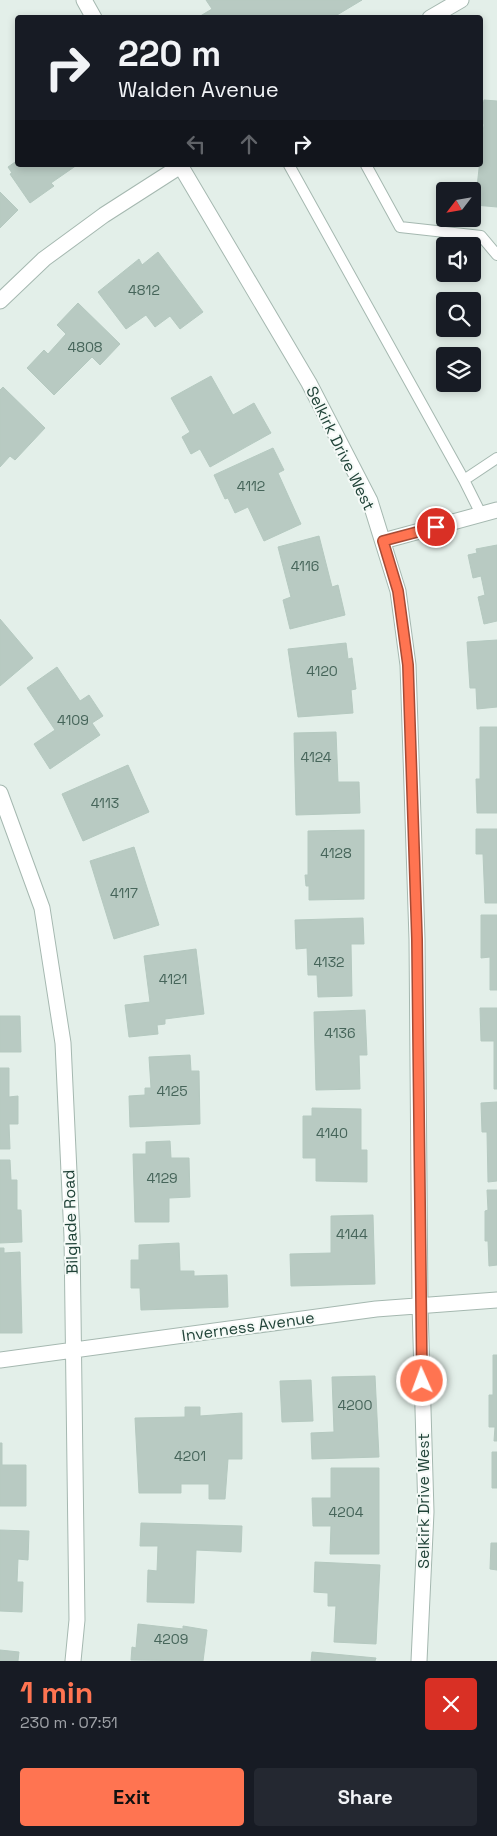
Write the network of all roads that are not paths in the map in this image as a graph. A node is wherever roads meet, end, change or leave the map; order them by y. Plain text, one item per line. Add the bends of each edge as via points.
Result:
1 (84, 0) edge
2 (453, 2) edge
3 (92, 15) edge
4 (434, 15) edge
5 (177, 167) edge
6 (181, 167) edge
7 (290, 167) edge
8 (367, 167) edge
9 (497, 255) edge
10 (0, 301) edge
11 (497, 458) edge
12 (464, 480) junction
13 (497, 510) edge
14 (481, 514) junction
15 (383, 541) junction
16 (0, 792) edge
17 (497, 1300) edge
18 (420, 1306) junction
19 (72, 1350) junction
20 (0, 1360) edge
21 (74, 1661) edge
22 (419, 1661) edge

1 - 3 street
2 - 4 street
5 - 10 street via 44,259
6 - 15 street, Selkirk Drive West via 309,383 370,502
7 - 12 lane
8 - 9 lane via 400,227 481,236
11 - 12 lane
12 - 14 lane
13 - 14 street
14 - 15 street
15 - 18 street, Selkirk Drive West via 398,591 408,665 417,939
16 - 19 street, Bilglade Road via 42,908 63,1043 72,1237
17 - 18 street, Inverness Avenue
18 - 19 street, Inverness Avenue via 376,1309
18 - 22 street, Selkirk Drive West via 426,1512
19 - 20 street, Inverness Avenue
19 - 21 street, Bilglade Road via 77,1620

